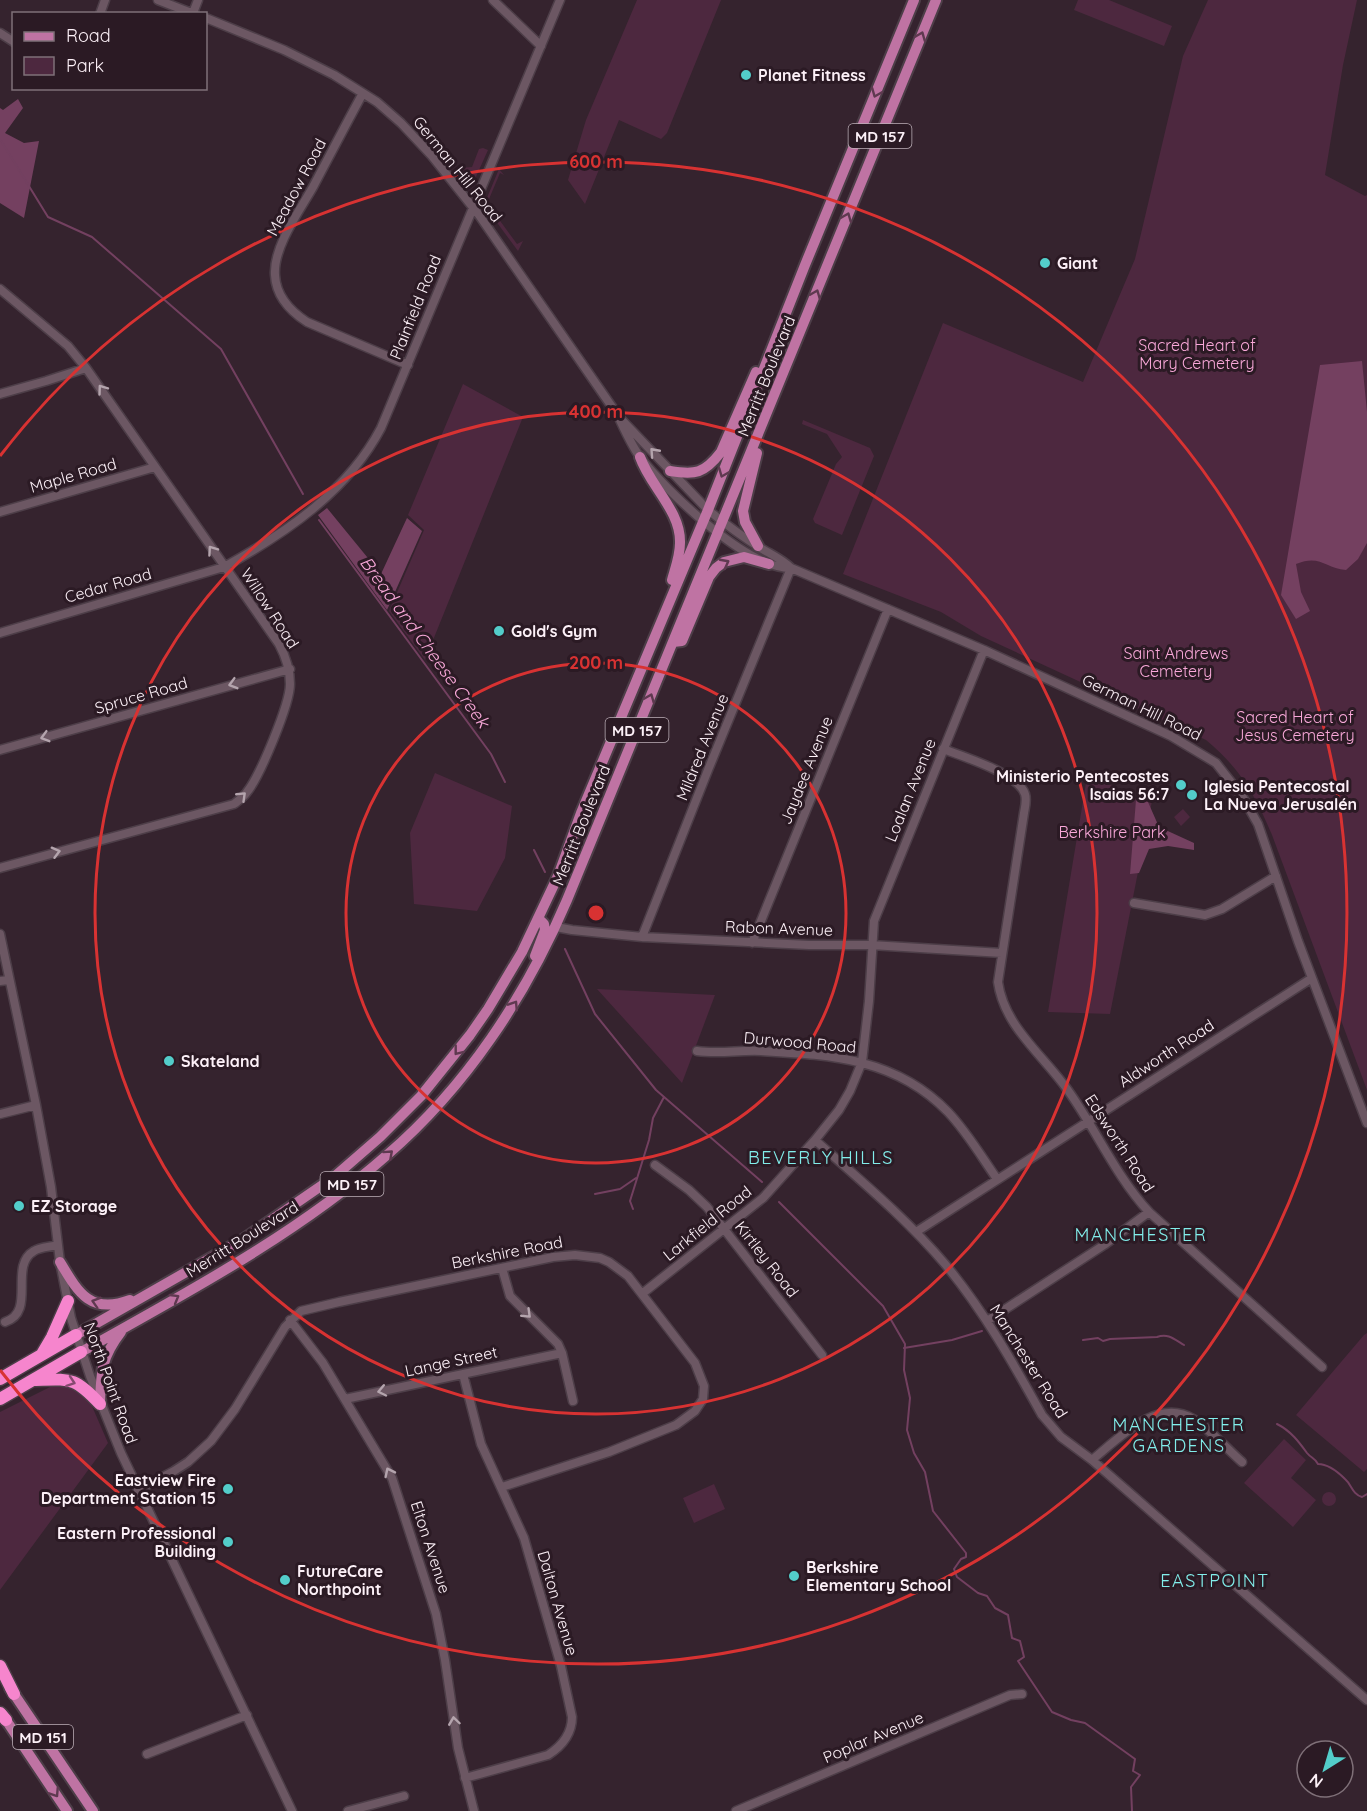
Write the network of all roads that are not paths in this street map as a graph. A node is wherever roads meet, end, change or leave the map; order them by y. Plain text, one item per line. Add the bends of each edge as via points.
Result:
1 (158, 0) edge
2 (493, 0) edge
3 (560, 0) edge
4 (914, 0) edge
5 (936, 0) edge
6 (191, 12) edge
7 (207, 18) edge
8 (541, 46) junction
9 (363, 93) junction
10 (473, 207) junction
11 (0, 289) edge
12 (408, 365) junction
13 (86, 368) junction
14 (763, 371) junction
15 (0, 394) edge
16 (619, 417) junction
17 (764, 421) junction
18 (640, 457) junction
19 (155, 467) junction
20 (670, 471) junction
21 (708, 510) junction
22 (0, 512) edge
23 (703, 522) junction
24 (723, 522) junction
25 (718, 533) junction
26 (758, 546) junction
27 (769, 564) junction
28 (224, 567) junction
29 (791, 568) junction
30 (674, 591) junction
31 (888, 609) junction
32 (0, 633) edge
33 (672, 642) junction
34 (984, 650) junction
35 (290, 669) junction
36 (943, 749) junction
37 (0, 750) edge
38 (0, 868) edge
39 (558, 876) junction
40 (1276, 876) junction
41 (1134, 903) dead end
42 (539, 919) junction
43 (556, 927) junction
44 (0, 933) edge
45 (642, 937) junction
46 (752, 943) junction
47 (872, 945) junction
48 (1002, 953) junction
49 (1312, 978) junction
50 (5, 981) edge
51 (527, 983) junction
52 (697, 1051) dead end
53 (862, 1062) junction
54 (36, 1105) junction
55 (0, 1114) edge
56 (1087, 1122) junction
57 (1367, 1123) edge
58 (815, 1140) junction
59 (655, 1165) dead end
60 (997, 1179) junction
61 (1149, 1212) junction
62 (726, 1229) junction
63 (916, 1232) junction
64 (57, 1245) junction
65 (60, 1262) junction
66 (502, 1268) junction
67 (149, 1292) junction
68 (643, 1293) junction
69 (68, 1301) junction
70 (290, 1320) junction
71 (987, 1321) junction
72 (5, 1322) dead end
73 (125, 1327) junction
74 (76, 1335) junction
75 (81, 1352) junction
76 (562, 1353) junction
77 (822, 1355) dead end
78 (40, 1356) junction
79 (1322, 1367) dead end
80 (463, 1374) junction
81 (0, 1379) edge
82 (34, 1380) junction
83 (0, 1399) edge
84 (345, 1399) junction
85 (573, 1401) dead end
86 (100, 1404) junction
87 (1092, 1460) junction
88 (1242, 1462) dead end
89 (502, 1486) junction
90 (138, 1490) junction
91 (0, 1666) edge
92 (0, 1673) edge
93 (14, 1694) junction
94 (1022, 1694) dead end
95 (1367, 1700) edge
96 (2, 1714) edge
97 (246, 1715) junction
98 (147, 1754) dead end
99 (465, 1778) junction
100 (71, 1780) junction
101 (404, 1796) dead end
102 (67, 1811) edge
103 (87, 1811) edge
104 (93, 1811) edge
105 (292, 1811) edge
106 (348, 1811) edge
107 (474, 1811) edge
108 (736, 1811) edge

1 - 6 street
2 - 8 street
3 - 8 street, Plainfield Road
4 -> 14 main road, Merritt Boulevard / MD 157
17 -> 5 main road, Merritt Boulevard / MD 157
7 - 9 street, German Hill Road via 304,59
8 - 10 street, Plainfield Road
9 - 10 street, German Hill Road via 414,136
9 - 12 street, Meadow Road via 285,237 275,274 279,292 297,316
10 - 12 street, Plainfield Road
10 - 16 street, German Hill Road
11 - 13 street, Willow Road via 68,346
12 - 28 street, Plainfield Road via 374,443 346,479 301,518
13 - 15 street
19 -> 13 street, Willow Road
14 - 20 main road via 757,369 715,460 693,474
14 -> 21 main road, Merritt Boulevard / MD 157
16 - 18 street, German Hill Road
20 -> 16 street, German Hill Road
17 - 24 main road, Merritt Boulevard / MD 157
17 - 26 main road via 743,511
18 - 23 street, German Hill Road
18 - 30 main road via 677,523 680,545 672,580
19 - 22 street, Maple Road
28 -> 19 street, Willow Road
20 - 21 street, German Hill Road
21 - 23 main road, Merritt Boulevard / MD 157
21 - 24 street, German Hill Road
23 - 25 street, German Hill Road
23 - 30 main road, Merritt Boulevard / MD 157
24 - 25 main road, Merritt Boulevard / MD 157
24 - 26 street, German Hill Road
25 - 27 street, German Hill Road
25 - 33 main road, Merritt Boulevard / MD 157
26 - 29 street, German Hill Road
27 - 29 street, German Hill Road
33 -> 27 main road via 682,641 716,568 744,557
28 - 32 street, Cedar Road
28 - 35 street, Willow Road via 279,644
29 - 31 street, German Hill Road
29 - 45 street, Mildred Avenue
30 - 39 main road, Merritt Boulevard / MD 157
31 - 34 street, German Hill Road
31 - 46 street, Jaydee Avenue
43 -> 33 main road, Merritt Boulevard / MD 157
34 - 36 street, Loalan Avenue
34 - 40 street, German Hill Road via 1171,735 1216,763 1252,810
35 -> 37 street, Spruce Road
38 -> 35 street, Willow Road via 234,804 248,791 261,768 288,698
36 - 47 street, Loalan Avenue via 878,908
36 - 48 street, Edsworth Road via 1013,780 1025,795
39 - 42 main road, Merritt Boulevard / MD 157
39 - 43 main road via 560,884 548,915
40 - 41 street via 1205,915
40 - 49 street, German Hill Road
42 - 51 main road via 545,930
42 -> 67 main road, Merritt Boulevard / MD 157 via 470,1035 421,1096 388,1129 334,1177 283,1214
43 - 45 street, Rabon Avenue
43 - 51 main road, Merritt Boulevard / MD 157
44 - 50 street, North Point Road
45 - 46 street, Rabon Avenue
46 - 47 street, Rabon Avenue
47 - 48 street, Rabon Avenue
47 - 53 street, Larkfield Road
48 - 56 street, Edsworth Road via 998,982 1005,1010 1067,1089
49 - 56 street, Aldworth Road
49 - 57 street, German Hill Road
50 - 54 street, North Point Road
73 -> 51 main road, Merritt Boulevard / MD 157 via 303,1220 388,1154 457,1083
52 - 53 street, Durwood Road via 789,1053
53 - 58 street, Larkfield Road via 845,1100
53 - 60 street, Durwood Road via 902,1076 928,1093 949,1113
54 - 55 street
54 - 64 street, North Point Road
56 - 60 street, Aldworth Road
56 - 61 street, Edsworth Road via 1128,1188
58 - 62 street, Larkfield Road via 763,1198
58 - 63 street, Manchester Road
59 - 62 street, Kirtley Road via 689,1190
60 - 63 street, Aldworth Road
61 - 71 street
61 - 79 street, Edsworth Road
62 - 68 street, Larkfield Road
62 - 77 street, Kirtley Road
63 - 71 street, Manchester Road
64 - 65 street, North Point Road
64 - 72 street via 33,1251 25,1260 21,1304
67 -> 65 main road via 124,1302 93,1304 75,1289
65 - 69 street, North Point Road
66 - 68 street, Berkshire Road via 553,1257 587,1255 609,1262
66 - 70 street, Berkshire Road via 310,1308
66 -> 76 street via 510,1296 553,1338
67 - 74 main road, Merritt Boulevard / MD 157
68 - 89 street, Berkshire Road via 700,1371 704,1393 695,1411 676,1425 609,1452
69 - 74 street, North Point Road
69 - 78 highway
70 - 84 street, Elton Avenue
70 - 90 street via 211,1441 174,1471
71 - 87 street, Manchester Road via 1042,1415 1061,1437
73 - 75 main road, Merritt Boulevard / MD 157
73 - 86 main road via 102,1362
74 - 75 street, North Point Road
74 - 78 highway
75 - 82 highway
75 - 86 street, North Point Road
76 - 80 street, Lange Street
76 - 85 street
78 - 81 highway
80 -> 84 street, Lange Street
80 - 89 street, Dalton Avenue via 482,1444
82 - 83 highway
82 -> 86 highway via 69,1379 85,1388
99 -> 84 street, Elton Avenue via 442,1638 429,1590 392,1478
86 - 90 street, North Point Road
87 - 88 street via 1149,1418 1180,1413 1196,1421
87 - 95 street, Manchester Road
89 - 99 street, Dalton Avenue via 531,1559 561,1666 572,1725 565,1740 548,1755
90 - 97 street, North Point Road
91 - 93 highway
92 - 93 main road, MD 151
93 - 100 main road, MD 151
94 - 108 street, Poplar Avenue via 1010,1695
96 -> 102 main road, MD 151
97 - 98 street
97 - 105 street, North Point Road
99 - 107 street, Elton Avenue
100 - 103 main road
100 - 104 main road, MD 151
101 - 106 street

